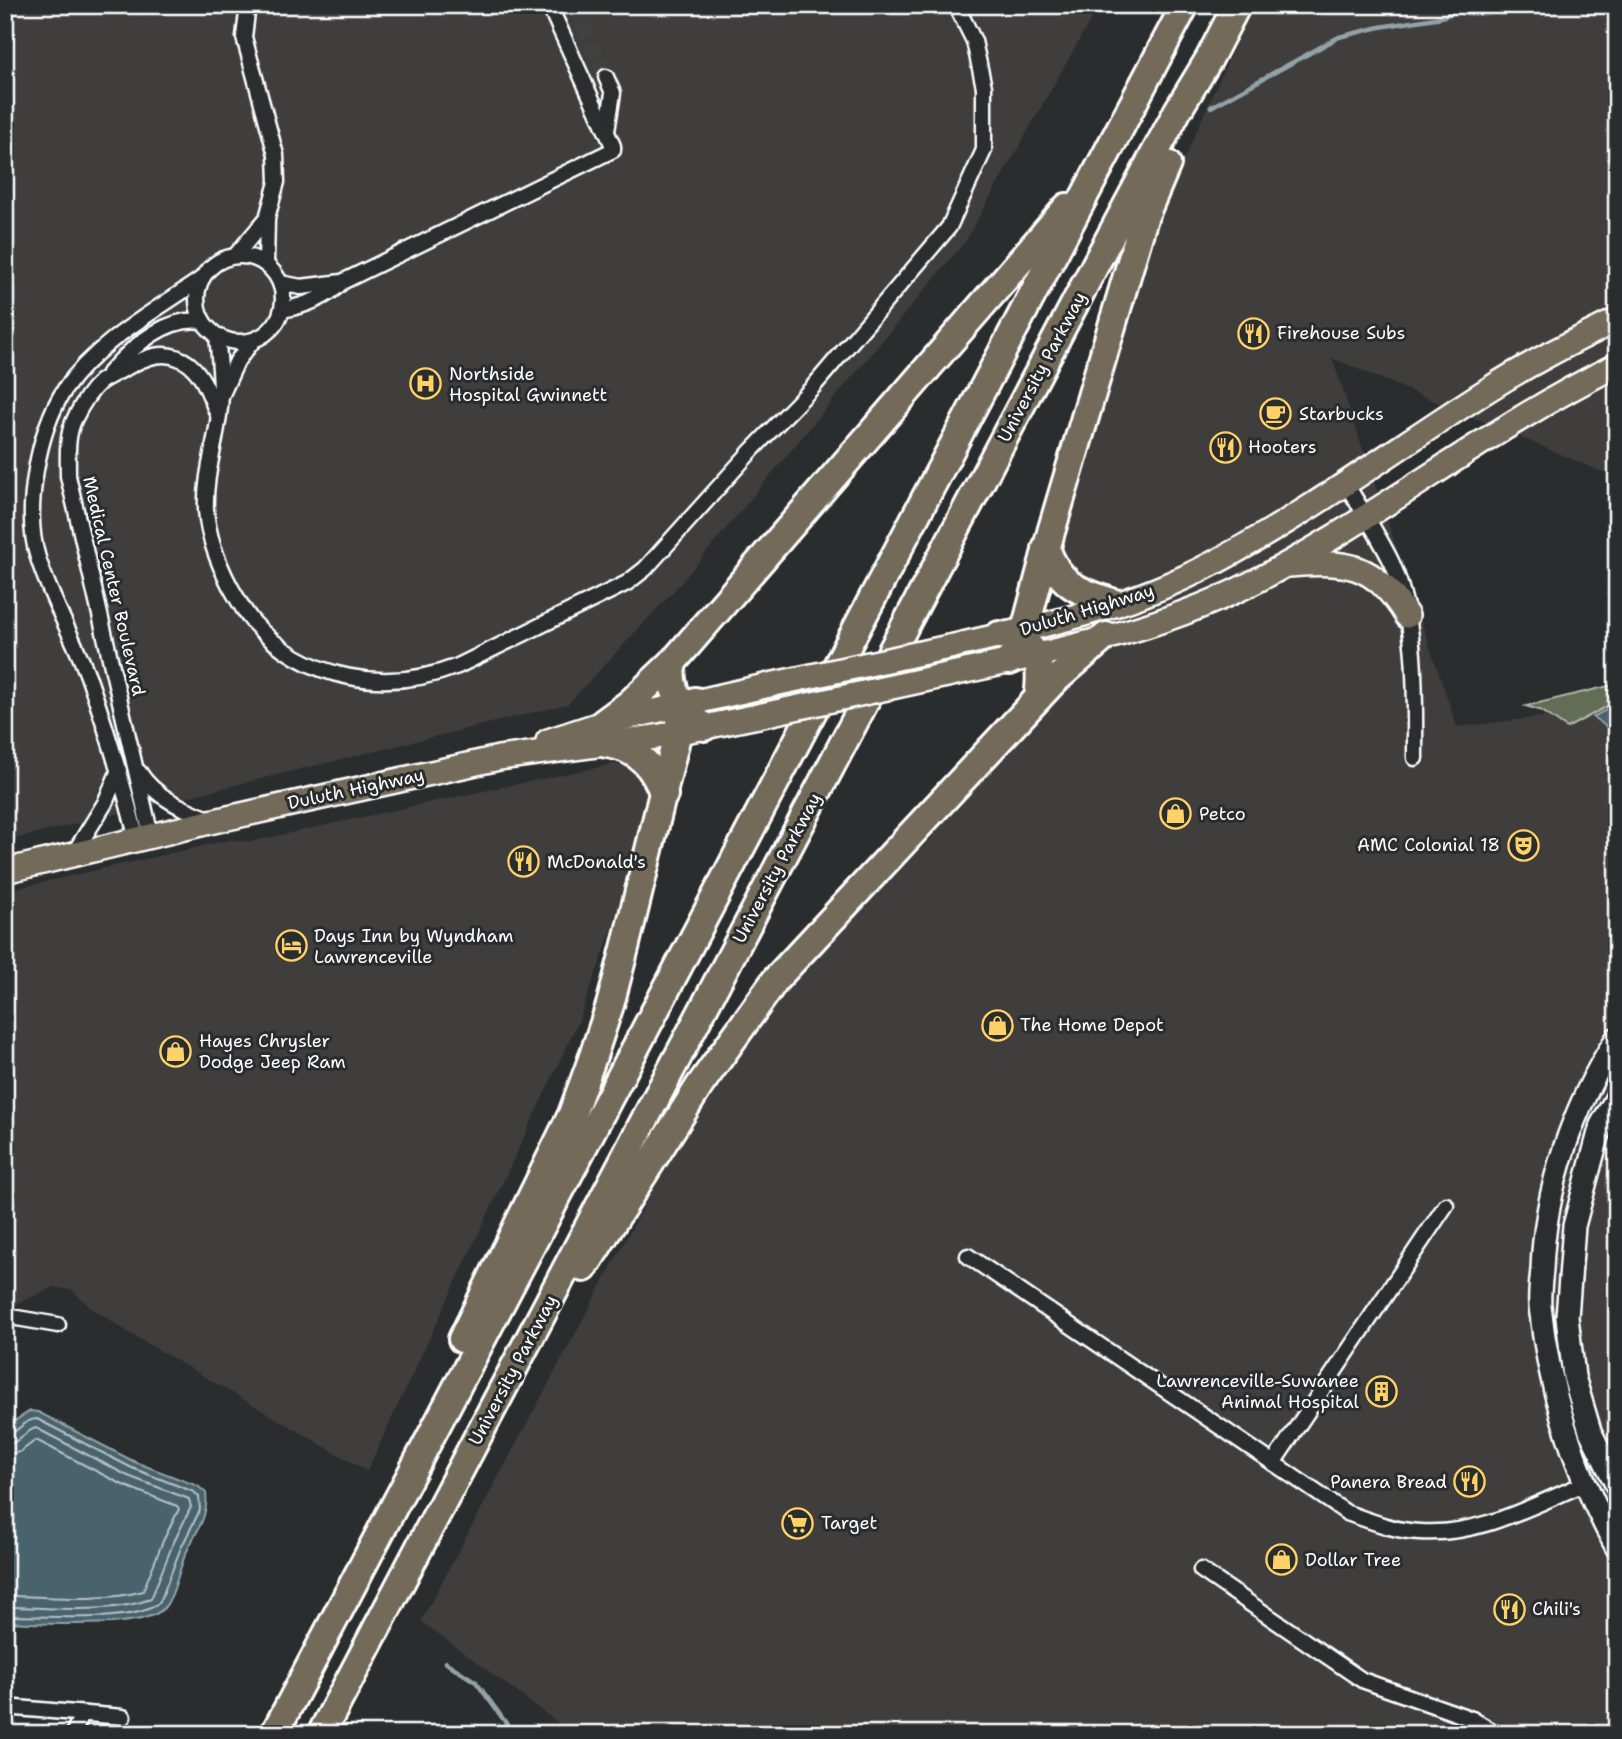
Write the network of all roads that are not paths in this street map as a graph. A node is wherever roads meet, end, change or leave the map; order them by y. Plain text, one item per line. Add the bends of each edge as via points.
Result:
1 (248, 5) edge
2 (549, 5) edge
3 (1185, 5) edge
4 (1237, 5) edge
5 (957, 6) edge
6 (1209, 59) junction
7 (606, 77) tunnel mouth
8 (607, 132) junction
9 (1100, 168) junction
10 (267, 218) junction
11 (235, 256) junction
12 (266, 265) junction
13 (201, 279) junction
14 (342, 282) junction
15 (280, 283) junction
16 (282, 310) junction
17 (1617, 320) edge
18 (202, 321) junction
19 (216, 336) junction
20 (253, 341) junction
21 (1617, 365) edge
22 (101, 382) junction
23 (221, 395) junction
24 (218, 415) junction
25 (1346, 484) junction
26 (1366, 516) junction
27 (1046, 548) junction
28 (1282, 566) junction
29 (1115, 603) junction
30 (1407, 615) junction
31 (1106, 636) junction
32 (1018, 644) junction
33 (673, 662) junction
34 (1038, 698) junction
35 (689, 715) junction
36 (605, 733) junction
37 (1415, 758) dead end
38 (135, 765) junction
39 (119, 770) junction
40 (664, 795) junction
41 (214, 821) junction
42 (144, 837) junction
43 (73, 855) junction
44 (5, 871) edge
45 (1617, 1038) edge
46 (1617, 1097) edge
47 (1446, 1205) dead end
48 (968, 1256) dead end
49 (5, 1315) edge
50 (58, 1325) dead end
51 (513, 1370) junction
52 (1273, 1463) junction
53 (406, 1482) junction
54 (1584, 1484) junction
55 (1617, 1486) edge
56 (1617, 1548) edge
57 (1201, 1570) dead end
58 (5, 1707) edge
59 (82, 1714) junction
60 (123, 1717) dead end
61 (73, 1734) edge
62 (274, 1734) edge
63 (321, 1734) edge
64 (1497, 1734) edge

1 - 10 street via 244,37 276,155 277,182
2 - 8 street
3 - 9 highway
4 - 6 highway, University Parkway
5 - 24 street via 974,41 984,87 984,150 948,227 812,388 627,583 435,675 379,681 324,670 273,641 252,621 225,576 206,513
6 - 27 highway via 1144,218
6 - 51 highway, University Parkway via 1108,240
7 - 8 street via 613,93
8 - 14 street via 613,150
9 - 33 highway
9 - 53 highway
10 - 11 street
10 - 12 street
11 - 12 street
11 - 13 street via 221,260
12 - 15 street
13 - 18 street via 197,300
13 - 39 street via 85,365 50,420 36,467 33,529 38,557 86,673
14 - 15 street via 301,287
14 - 16 street via 316,300
15 - 16 street
16 - 20 street via 276,324
17 - 25 main road, Duluth Highway via 1488,390
18 - 19 street
18 - 22 street via 167,326 126,355
19 - 20 street via 238,343
19 - 23 street
20 - 23 street via 237,361
21 - 26 main road, Duluth Highway via 1534,409
22 - 24 street, Medical Center Boulevard via 145,357 167,355 188,364 203,380
22 - 38 street, Medical Center Boulevard via 72,427 68,476
23 - 24 street
25 - 26 street
25 - 29 main road, Duluth Highway via 1198,571
26 - 28 main road, Duluth Highway
26 - 30 street via 1392,564
27 - 29 highway via 1063,580
27 - 32 highway
28 - 30 main road via 1356,566 1375,577
28 - 31 main road, Duluth Highway via 1208,603
29 - 32 main road, Duluth Highway
30 - 37 street via 1415,670
31 - 32 main road, Duluth Highway
31 - 34 highway
32 - 34 highway via 1041,676
32 - 35 main road, Duluth Highway, bridge via 949,647 774,684
32 - 35 main road, Duluth Highway, bridge via 933,678 758,716
33 - 35 highway via 670,678
33 - 36 highway
34 - 51 highway via 776,979 700,1085 561,1304
35 - 36 main road, Duluth Highway
35 - 40 highway
36 - 40 highway via 640,756 654,772
36 - 41 main road, Duluth Highway
38 - 41 street via 145,782 162,796
38 - 42 street, Medical Center Boulevard
39 - 42 street
39 - 43 street
40 - 53 highway via 610,1005 572,1114 442,1379
41 - 42 main road, Duluth Highway
42 - 43 main road, Duluth Highway
43 - 44 main road, Duluth Highway
45 - 54 main road via 1560,1160 1543,1243 1540,1304 1553,1383
46 - 55 main road via 1601,1125 1574,1226 1567,1317 1574,1377 1586,1419
47 - 52 street
48 - 52 street
49 - 50 street
51 - 63 highway, University Parkway
52 - 54 street via 1347,1513 1419,1532 1457,1531 1495,1522
53 - 62 highway
54 - 56 main road
57 - 64 street via 1362,1680 1472,1719
58 - 59 street
59 - 60 street
59 - 61 street

